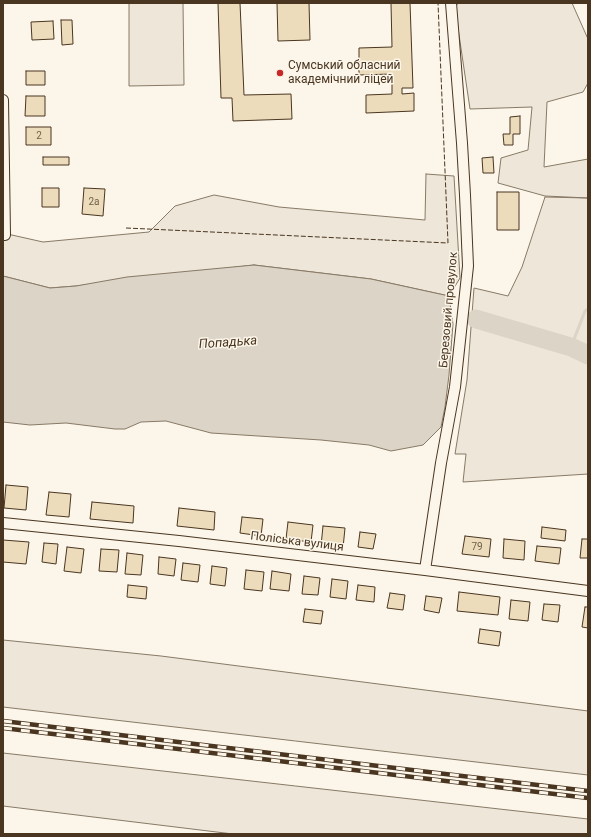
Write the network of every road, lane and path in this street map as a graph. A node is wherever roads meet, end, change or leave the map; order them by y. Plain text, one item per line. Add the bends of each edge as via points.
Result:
1 (451, 3) edge
2 (3, 100) edge
3 (4, 235) edge
4 (3, 523) edge
5 (425, 570) junction
6 (588, 590) edge

1 - 5 street, Березовий провулок via 463,150 468,266 456,387 441,462
2 - 3 street
4 - 5 street, Поліська вулиця
5 - 6 street, Поліська вулиця

